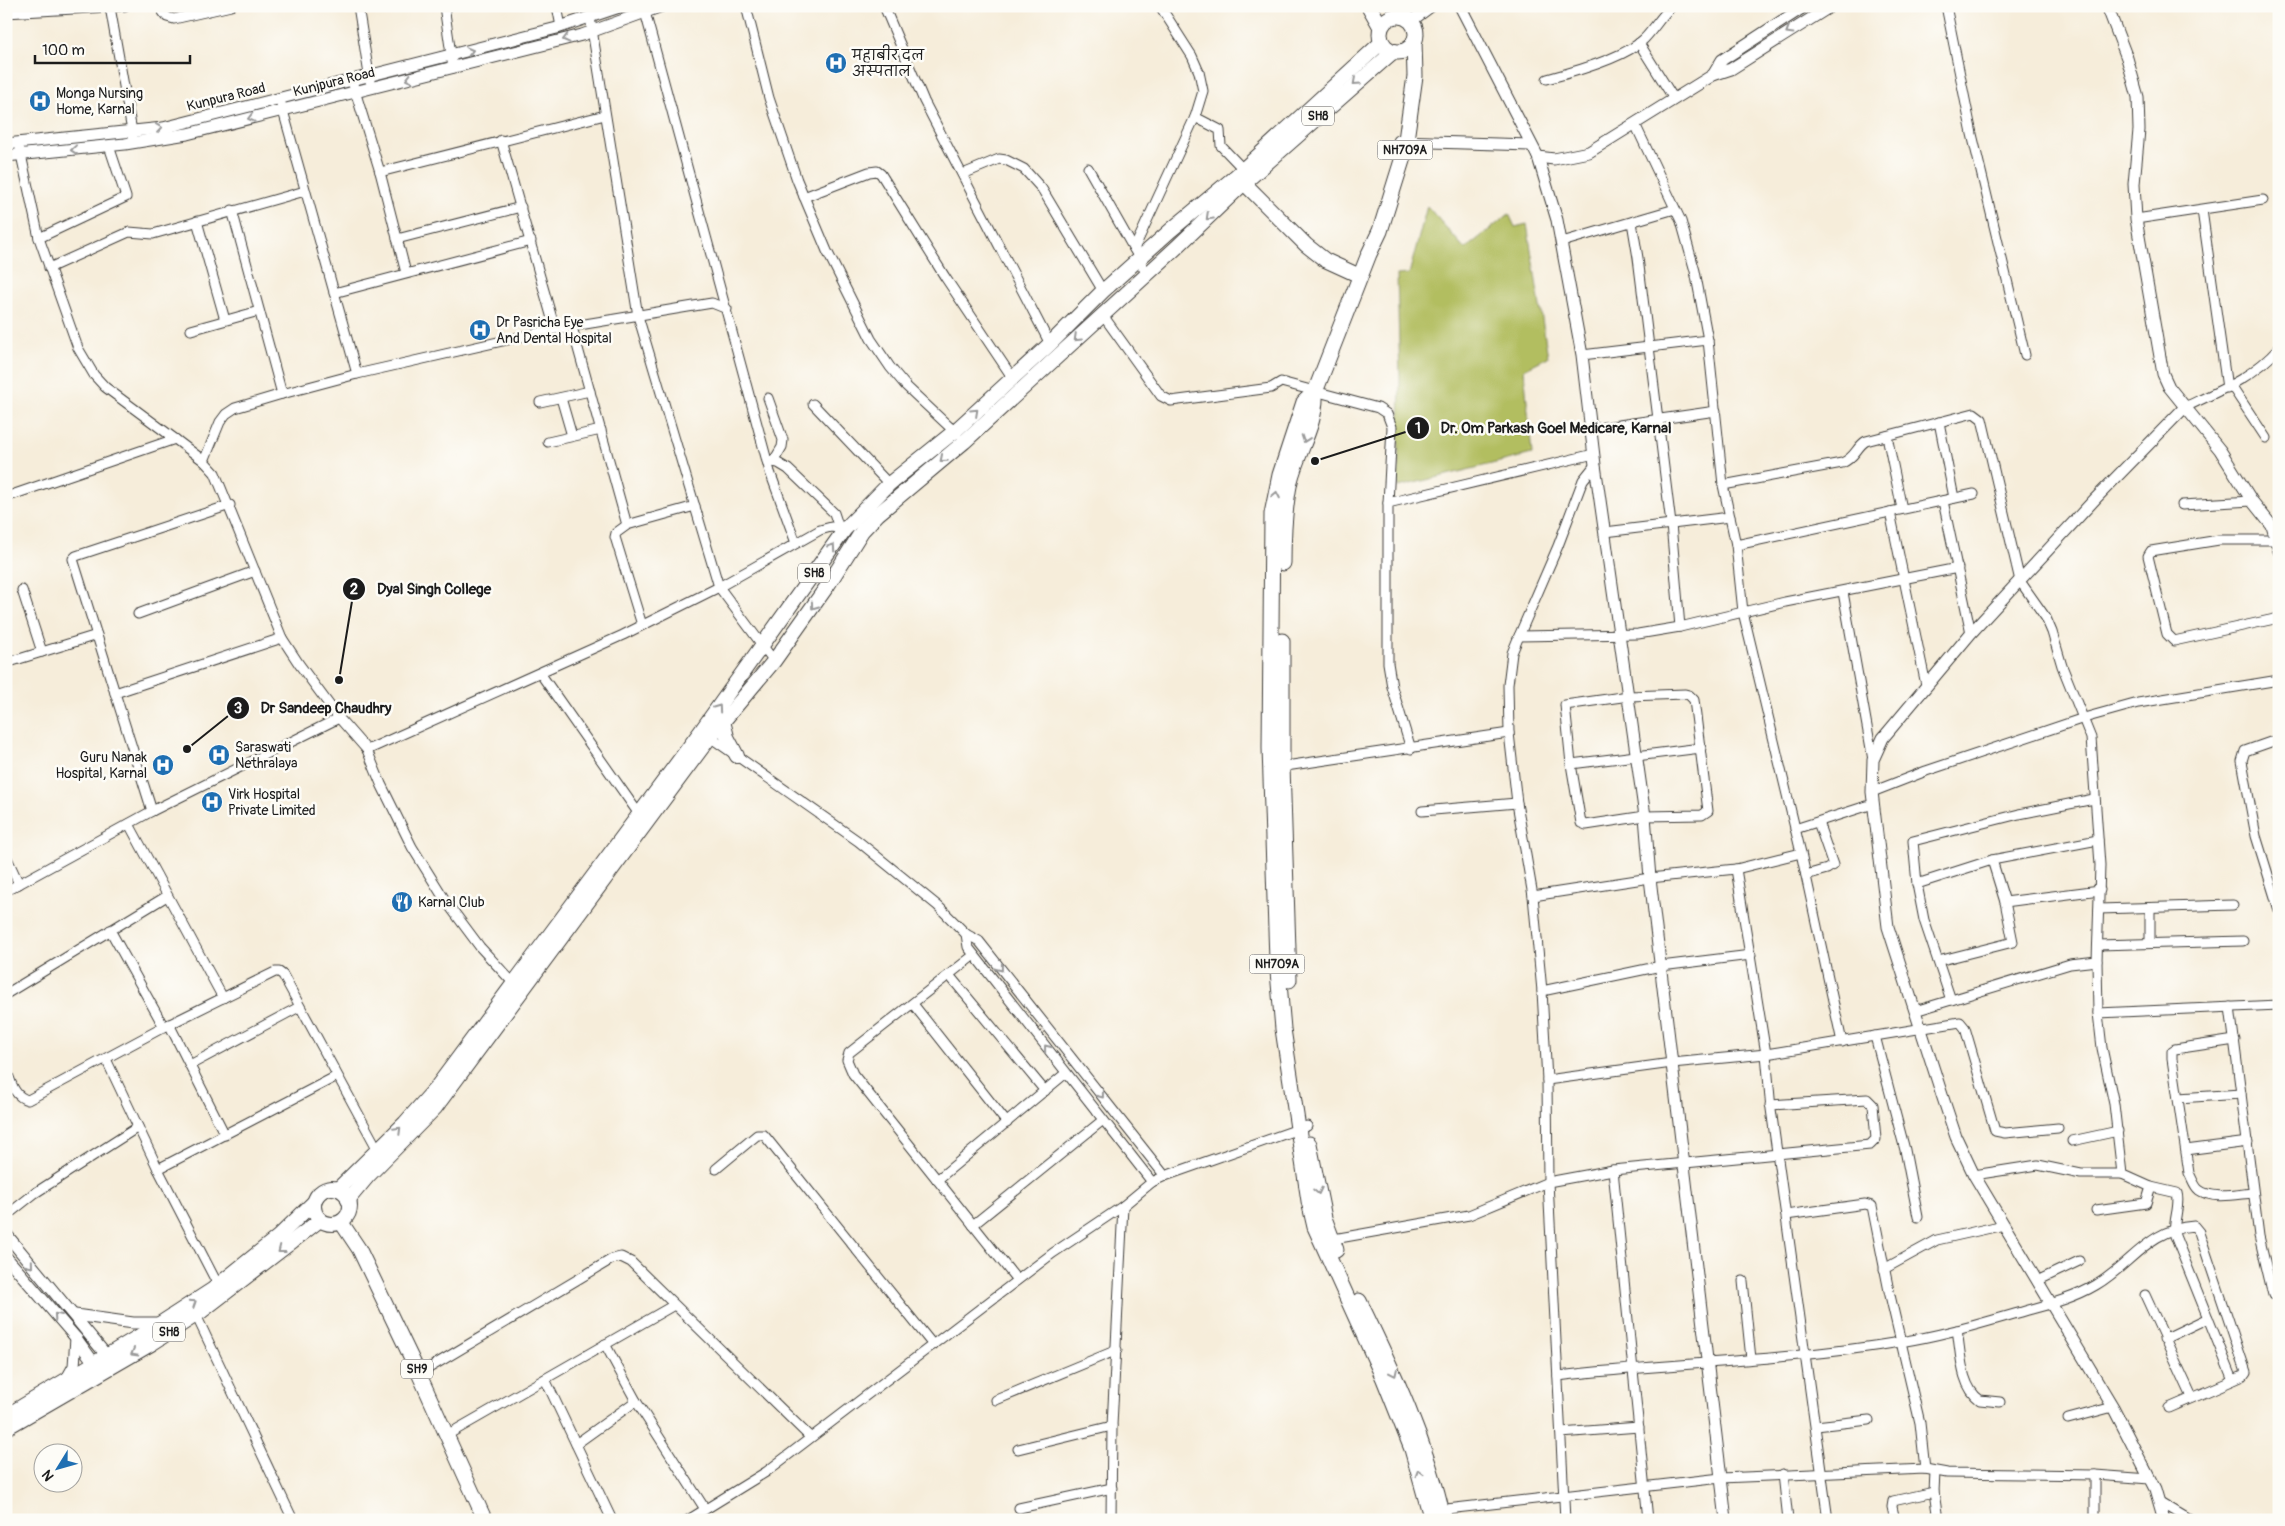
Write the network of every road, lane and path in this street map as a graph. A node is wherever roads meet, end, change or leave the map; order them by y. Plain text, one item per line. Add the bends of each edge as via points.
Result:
1 (125, 6) edge
2 (162, 6) edge
3 (231, 6) edge
4 (358, 6) edge
5 (444, 6) edge
6 (557, 6) edge
7 (622, 6) edge
8 (662, 6) edge
9 (746, 6) edge
10 (884, 6) edge
11 (1160, 6) edge
12 (1369, 6) edge
13 (1431, 6) edge
14 (1460, 6) edge
15 (1672, 6) edge
16 (1805, 6) edge
17 (1831, 6) edge
18 (1946, 6) edge
19 (2107, 6) edge
20 (96, 7) edge
21 (110, 7) edge
22 (640, 11) edge
23 (6, 13) edge
24 (1404, 15) edge
25 (590, 17) junction
26 (561, 27) junction
27 (1381, 27) junction
28 (592, 32) junction
29 (1639, 44) junction
30 (1399, 46) junction
31 (451, 55) junction
32 (453, 68) junction
33 (1713, 75) junction
34 (369, 77) junction
35 (1547, 79) dead end
36 (352, 81) junction
37 (371, 88) junction
38 (356, 92) junction
39 (1674, 99) junction
40 (281, 105) junction
41 (605, 115) junction
42 (1195, 117) junction
43 (1635, 124) junction
44 (133, 137) junction
45 (501, 140) junction
46 (18, 142) junction
47 (1403, 142) junction
48 (6, 144) edge
49 (1530, 145) junction
50 (109, 146) junction
51 (21, 155) junction
52 (6, 156) edge
53 (1538, 157) junction
54 (1088, 168) dead end
55 (380, 172) junction
56 (963, 174) junction
57 (1244, 176) junction
58 (305, 191) junction
59 (804, 197) junction
60 (2263, 200) dead end
61 (522, 207) junction
62 (1675, 209) junction
63 (232, 210) junction
64 (2202, 210) junction
65 (2136, 219) junction
66 (197, 221) junction
67 (1632, 222) junction
68 (38, 238) junction
69 (397, 239) junction
70 (531, 241) junction
71 (1562, 242) junction
72 (1137, 254) junction
73 (48, 268) junction
74 (406, 273) junction
75 (1146, 274) junction
76 (1360, 276) junction
77 (1103, 291) junction
78 (334, 293) junction
79 (727, 309) junction
80 (258, 311) junction
81 (1102, 314) junction
82 (638, 316) junction
83 (225, 320) junction
84 (572, 328) junction
85 (555, 329) junction
86 (191, 330) dead end
87 (1708, 340) junction
88 (1050, 344) junction
89 (1650, 348) junction
90 (2279, 348) edge
91 (1582, 355) junction
92 (2025, 355) dead end
93 (357, 374) junction
94 (1012, 378) junction
95 (2229, 387) junction
96 (590, 391) junction
97 (1315, 392) junction
98 (282, 394) junction
99 (992, 396) junction
100 (561, 398) junction
101 (768, 398) dead end
102 (540, 402) dead end
103 (813, 404) dead end
104 (2185, 407) junction
105 (1001, 408) junction
106 (1716, 411) junction
107 (1658, 419) junction
108 (1939, 422) junction
109 (601, 430) junction
110 (1591, 430) junction
111 (954, 431) junction
112 (572, 436) junction
113 (1887, 436) junction
114 (2266, 438) dead end
115 (175, 439) junction
116 (548, 442) dead end
117 (964, 442) junction
118 (1595, 460) junction
119 (204, 461) junction
120 (770, 461) junction
121 (922, 468) junction
122 (889, 484) junction
123 (1723, 485) junction
124 (1974, 494) dead end
125 (6, 497) edge
126 (1954, 498) junction
127 (1943, 500) junction
128 (2252, 501) junction
129 (1388, 503) junction
130 (230, 505) junction
131 (2182, 505) dead end
132 (695, 506) junction
133 (1902, 509) junction
134 (1890, 512) junction
135 (1730, 517) junction
136 (1671, 524) junction
137 (627, 525) junction
138 (2275, 525) edge
139 (842, 528) junction
140 (1605, 532) junction
141 (796, 543) junction
142 (1736, 545) junction
143 (2278, 546) edge
144 (1958, 568) junction
145 (255, 571) junction
146 (1903, 580) junction
147 (2020, 581) junction
148 (719, 587) junction
149 (22, 590) dead end
150 (1843, 592) junction
151 (1743, 612) junction
152 (138, 614) dead end
153 (2279, 618) edge
154 (642, 625) junction
155 (1680, 627) junction
156 (1971, 633) junction
157 (97, 635) junction
158 (1519, 636) junction
159 (1620, 636) junction
160 (282, 638) junction
161 (762, 645) junction
162 (42, 652) junction
163 (774, 661) junction
164 (6, 662) edge
165 (540, 673) junction
166 (2279, 680) edge
167 (1926, 684) junction
168 (115, 692) junction
169 (1629, 696) junction
170 (339, 718) junction
171 (2084, 718) junction
172 (723, 721) junction
173 (1508, 733) junction
174 (705, 734) junction
175 (2279, 739) edge
176 (1701, 748) junction
177 (1411, 749) junction
178 (367, 750) junction
179 (737, 756) junction
180 (1636, 756) junction
181 (1873, 760) junction
182 (1571, 764) junction
183 (1276, 767) junction
184 (1872, 792) junction
185 (2094, 799) junction
186 (1517, 803) junction
187 (1873, 804) junction
188 (152, 811) junction
189 (1422, 811) dead end
190 (1645, 816) junction
191 (643, 819) junction
192 (1818, 822) junction
193 (128, 824) junction
194 (1795, 829) junction
195 (2098, 840) junction
196 (1801, 853) junction
197 (6, 856) edge
198 (1992, 860) junction
199 (1736, 869) junction
200 (1806, 875) junction
201 (1650, 878) junction
202 (19, 884) junction
203 (1917, 884) junction
204 (2100, 890) junction
205 (6, 891) edge
206 (167, 896) junction
207 (1533, 896) junction
208 (2004, 902) junction
209 (2233, 906) dead end
210 (2099, 909) junction
211 (2150, 909) junction
212 (2279, 910) edge
213 (110, 930) junction
214 (966, 934) junction
215 (2244, 941) dead end
216 (2150, 944) junction
217 (2098, 945) junction
218 (974, 955) junction
219 (1751, 956) junction
220 (2097, 961) junction
221 (1938, 962) junction
222 (1662, 966) junction
223 (949, 975) junction
224 (517, 988) junction
225 (1542, 991) junction
226 (6, 994) edge
227 (223, 998) junction
228 (1951, 1000) junction
229 (913, 1004) junction
230 (2279, 1005) edge
231 (299, 1007) junction
232 (2230, 1007) junction
233 (1915, 1012) junction
234 (2098, 1013) junction
235 (166, 1026) junction
236 (1919, 1028) junction
237 (1875, 1036) junction
238 (2235, 1040) junction
239 (1842, 1042) junction
240 (1766, 1054) junction
241 (106, 1059) junction
242 (1672, 1063) junction
243 (190, 1065) junction
244 (6, 1069) edge
245 (1066, 1073) junction
246 (337, 1076) junction
247 (1547, 1080) junction
248 (1045, 1091) junction
249 (2241, 1094) junction
250 (2178, 1098) junction
251 (1770, 1105) junction
252 (1103, 1120) junction
253 (1007, 1123) junction
254 (138, 1127) junction
255 (1302, 1127) junction
256 (2058, 1128) dead end
257 (2118, 1132) junction
258 (225, 1135) junction
259 (2072, 1141) dead end
260 (2248, 1142) junction
261 (378, 1150) junction
262 (2186, 1150) junction
263 (1777, 1154) junction
264 (1684, 1163) junction
265 (716, 1168) dead end
266 (158, 1169) junction
267 (1613, 1170) junction
268 (2122, 1174) junction
269 (1165, 1176) junction
270 (1974, 1176) junction
271 (937, 1180) junction
272 (1152, 1182) junction
273 (1548, 1182) junction
274 (2151, 1187) junction
275 (338, 1189) junction
276 (2253, 1193) junction
277 (348, 1200) junction
278 (314, 1202) junction
279 (1123, 1206) junction
280 (2096, 1210) dead end
281 (6, 1216) edge
282 (1786, 1216) junction
283 (1918, 1217) dead end
284 (320, 1220) junction
285 (341, 1222) junction
286 (973, 1224) junction
287 (2004, 1225) junction
288 (2174, 1229) junction
289 (6, 1234) edge
290 (1327, 1240) junction
291 (6, 1257) edge
292 (2079, 1261) dead end
293 (1884, 1270) junction
294 (1017, 1280) junction
295 (1743, 1280) dead end
296 (2037, 1281) junction
297 (218, 1285) junction
298 (2145, 1295) dead end
299 (2273, 1295) dead end
300 (2050, 1304) junction
301 (674, 1305) junction
302 (75, 1315) junction
303 (196, 1315) junction
304 (2208, 1318) junction
305 (161, 1323) junction
306 (1957, 1330) junction
307 (76, 1338) junction
308 (2164, 1339) junction
309 (1901, 1342) junction
310 (605, 1344) junction
311 (932, 1345) junction
312 (1117, 1350) junction
313 (1806, 1355) junction
314 (1751, 1359) junction
315 (103, 1363) junction
316 (1707, 1363) junction
317 (1633, 1368) junction
318 (419, 1374) junction
319 (1558, 1376) junction
320 (545, 1379) junction
321 (66, 1380) junction
322 (2233, 1380) junction
323 (2192, 1397) junction
324 (996, 1400) dead end
325 (636, 1401) junction
326 (2000, 1402) dead end
327 (2113, 1407) junction
328 (2169, 1408) dead end
329 (6, 1416) edge
330 (2068, 1419) dead end
331 (1869, 1420) dead end
332 (1112, 1426) junction
333 (1639, 1426) junction
334 (1816, 1426) junction
335 (6, 1428) edge
336 (1561, 1433) junction
337 (447, 1435) junction
338 (810, 1437) junction
339 (576, 1444) junction
340 (1018, 1449) dead end
341 (1925, 1469) junction
342 (1935, 1472) junction
343 (1821, 1473) junction
344 (1783, 1474) junction
345 (2095, 1475) junction
346 (1722, 1478) junction
347 (2150, 1479) junction
348 (1645, 1487) junction
349 (1112, 1488) junction
350 (1934, 1492) junction
351 (1564, 1495) junction
352 (2160, 1502) junction
353 (1019, 1508) dead end
354 (705, 1509) junction
355 (1437, 1515) edge
356 (293, 1520) edge
357 (485, 1520) edge
358 (612, 1520) edge
359 (688, 1520) edge
360 (1111, 1520) edge
361 (1565, 1520) edge
362 (1648, 1520) edge
363 (1726, 1520) edge
364 (1788, 1520) edge
365 (1828, 1520) edge
366 (1895, 1520) edge
367 (1938, 1520) edge
368 (2095, 1520) edge
369 (2164, 1520) edge
370 (2190, 1520) edge

1 - 21 street
2 - 3 street via 167,17 174,18
4 - 34 street
5 - 31 street
6 - 26 street
7 - 25 street, Kunpura Road
8 - 22 street, Kunjpura Road
9 - 59 street via 768,98
10 - 56 street via 924,101
11 - 42 street via 1199,72 1203,91
12 - 27 highway, NH709A
13 - 24 street
14 - 49 street
15 - 29 street
16 - 33 street via 1722,60
17 -> 33 street via 1731,69
18 - 92 street via 1972,134
19 - 65 street via 2138,97 2139,130 2134,184
20 - 21 street
20 - 23 street
21 - 44 street
22 - 28 street, Kunjpura Road
22 - 79 street
24 - 27 highway via 1391,17
24 - 30 highway, NH709A via 1416,34
25 - 26 street, Kunpura Road
25 - 28 street
31 -> 26 street, Kunpura Road
27 - 30 highway, NH709A
28 -> 32 street, Kunjpura Road
28 - 41 street
29 - 35 street via 1589,67
29 - 39 street
30 - 47 highway, NH709A via 1415,76
30 - 57 main road, SH8
31 - 32 street
31 - 34 street, Kunpura Road
32 -> 37 street, Kunjpura Road
33 - 39 street
34 - 36 street, Kunpura Road
34 - 37 street
36 - 38 street
36 - 40 street, Kunpura Road
37 - 38 street, Kunjpura Road
38 - 40 street, Kunjpura Road
38 - 55 street
39 - 43 street
40 - 44 street, Kunjpura Road via 187,134
40 - 58 street
41 - 45 street
41 - 82 street
42 - 57 street via 1220,130 1221,146
42 - 72 street
43 - 53 street via 1589,152 1554,158
43 - 62 street
44 - 46 street
44 - 50 street, Kunjpura Road
45 - 55 street
45 - 61 street
46 - 48 street
46 - 51 street
47 - 49 street
47 - 76 highway, NH709A via 1380,231
49 - 53 street
50 -> 51 street, Kunjpura Road
50 - 68 street via 126,197
51 - 52 street, Kunjpura Road
51 - 68 street
53 - 71 street
54 - 72 street
55 - 69 street
56 - 77 street via 999,159 1024,169 1042,189
56 - 88 street
57 - 72 main road, SH8
57 -> 75 main road, SH8 via 1177,248
57 - 76 main road via 1306,245 1325,260
58 - 63 street
58 - 78 street
59 - 94 street via 869,172 881,174
59 - 111 street via 871,339 906,386
60 - 64 street
61 - 69 street
61 - 70 street
62 - 67 street
62 - 87 street via 1688,242
63 - 66 street
63 - 80 street
64 - 65 street
64 - 95 street
65 - 104 street via 2163,374 2169,388
66 - 73 street via 148,236 129,232
66 - 83 street
67 - 71 street
67 - 89 street
68 - 73 street
69 - 74 street
70 - 74 street
70 - 85 street
71 - 91 street
72 - 75 street
72 - 77 main road, SH8
73 - 115 street via 78,348 94,375 105,387
74 - 78 street
75 - 81 main road, SH8
76 - 97 highway, NH709A
77 - 88 main road, SH8
78 - 93 street
79 - 82 street via 712,304
79 - 120 street
80 - 83 street
80 - 98 street
81 - 97 street via 1161,396 1171,401 1271,388 1280,382
81 -> 105 main road, SH8
82 - 84 street
82 - 132 street
83 - 86 street
84 - 85 street
84 - 96 street
85 - 93 street
87 - 89 street
87 - 106 street
88 - 94 main road, SH8
89 - 91 street
89 - 107 street
90 - 95 street via 2254,371
91 - 110 street
93 - 98 street
94 - 99 main road, SH8
95 - 104 street
95 - 114 street
96 - 100 street
96 - 109 street
97 - 129 street via 1378,408 1387,414 1392,427
97 - 183 highway, NH709A via 1316,406 1290,480 1283,520
98 - 119 street via 235,408 226,414
99 - 105 main road
111 -> 99 main road, SH8
100 - 102 street
100 - 112 street
101 - 120 street via 783,440 782,447
103 - 122 street
104 - 128 street via 2220,450
104 - 147 street
105 - 117 main road, SH8
106 - 107 street
106 - 123 street
107 - 110 street
107 - 136 street
108 - 113 street
108 - 126 street
108 - 147 street via 1974,413 1982,419
109 - 112 street
109 - 137 street
110 - 118 street
111 - 117 street
111 - 121 main road, SH8
112 - 116 street
113 - 123 street via 1863,443 1853,458 1842,463
113 - 133 street
115 - 119 street
115 - 125 street
117 -> 121 main road, SH8
118 - 129 street
118 - 140 street
118 - 158 street via 1583,480
119 - 130 street via 215,473
120 - 139 street via 788,469 834,513
120 - 141 street
121 - 122 main road, SH8
121 -> 163 main road, SH8 via 862,531
122 - 139 main road, SH8
123 - 135 street
124 - 126 street
126 - 127 street
127 - 133 street
127 - 144 street
128 - 131 street
128 - 138 street
129 - 177 street via 1388,663
130 - 145 street
130 - 157 street via 76,556 73,564
132 - 137 street
132 - 148 street
133 - 134 street
134 - 142 street
134 - 146 street
135 - 136 street
135 - 142 street
136 - 140 street
136 - 155 street
137 - 154 street via 619,529 615,537
138 - 143 street
139 - 141 street via 825,528
161 -> 139 main road, SH8
140 - 159 street
141 - 148 street
142 - 151 street
143 - 153 street via 2209,541 2151,551 2148,556 2167,634 2174,641
144 - 146 street
144 - 156 street
145 - 152 street
145 - 160 street
146 - 150 street
146 - 167 street
147 - 156 street
147 - 171 street via 2046,618
148 - 154 street
148 - 161 street
149 - 162 street
150 - 151 street
150 - 181 street
151 - 155 street
151 - 194 street
154 - 165 street
155 - 159 street
156 - 167 street
157 - 162 street
157 - 168 street
158 - 159 street
158 - 173 street via 1512,653 1508,685
159 - 169 street
160 - 168 street
160 - 170 street
161 - 163 street
174 -> 161 main road, SH8
162 - 164 street
163 - 172 main road, SH8
165 - 178 street
165 - 191 street
166 - 171 street via 2138,703
167 - 181 street via 1883,738
168 - 188 street
169 - 176 street via 1691,696
169 - 180 street
169 - 182 street via 1565,705
170 - 178 street
170 - 188 street
171 - 184 street
171 - 185 street via 2091,738
172 - 174 main road, SH8
172 - 179 main road
173 - 177 street
173 - 186 street
174 - 179 street
174 - 191 main road, SH8
175 - 212 street via 2245,751 2242,761 2256,836
176 - 180 street
176 - 190 street via 1708,811 1702,816
177 - 183 street
178 - 224 street via 412,847 445,900 480,947
179 - 214 street via 858,841 932,900
180 - 182 street
180 - 190 street
181 - 184 street
182 - 190 street via 1582,824
183 - 255 highway, NH709A
184 - 187 street
185 - 195 street
185 - 203 street via 1915,839 1912,843
186 - 189 street
186 - 207 street
187 - 192 street
187 - 233 street via 1888,927
188 - 193 street
190 - 201 street
191 - 224 main road, SH8
192 - 194 street
192 - 200 street via 1832,865
193 - 202 street
193 - 206 street
194 - 196 street
195 - 198 street
195 - 204 street
196 - 199 street
196 - 200 street
197 - 202 street
198 - 203 street
198 - 208 street
199 - 201 street
199 - 219 street
200 - 239 street
201 - 207 street
201 - 222 street
202 - 205 street
203 - 221 street via 1924,920
204 - 208 street
204 - 210 street
206 - 213 street
206 - 227 street
207 - 225 street
208 - 221 street via 2012,943
209 - 211 street
210 - 211 street
210 - 217 street
211 - 216 street
213 - 226 street
213 - 235 street
214 - 218 street via 968,947
214 -> 269 street via 979,941
215 - 216 street
216 - 217 street
217 - 220 street
218 - 223 street
245 -> 218 street
219 - 222 street
219 - 240 street
220 - 228 street via 2070,964
220 - 234 street
221 - 228 street
222 - 225 street
222 - 242 street
223 - 229 street
223 - 248 street
261 -> 224 main road, SH8 via 436,1088
224 - 277 main road, SH8 via 435,1108
225 - 247 street
227 - 231 street via 279,972
227 - 235 street
228 - 233 street
229 - 253 street
229 - 271 street via 850,1053 847,1060 853,1074
230 - 232 street
231 - 243 street
231 - 246 street
232 - 234 street
232 - 238 street
233 - 236 street
234 - 257 street
235 - 241 street
235 - 243 street
236 - 237 street
236 - 256 street via 1964,1024 1996,1131 2005,1134
236 - 270 street via 1956,1137
237 - 239 street
237 - 283 street via 1905,1150
238 - 249 street
238 - 250 street via 2173,1050
239 - 240 street
240 - 242 street
240 - 251 street
241 - 244 street via 28,1100 20,1098 15,1091
241 - 254 street
242 - 247 street
242 - 264 street
243 - 258 street
245 - 248 street
245 - 252 street
246 - 258 street
246 - 261 street
247 - 273 street
248 - 253 street
249 - 250 street
249 - 260 street
250 - 262 street
251 - 263 street
251 - 263 street via 1867,1099 1873,1105 1876,1139 1872,1144
252 - 272 street
252 - 286 street
253 - 271 street
254 - 266 street
254 - 281 street
255 - 269 street
255 - 290 highway, NH709A
257 - 259 street
257 - 268 street
258 - 266 street
260 - 262 street
260 - 276 street
261 - 275 main road, SH8
262 - 276 street via 2189,1173 2198,1189 2219,1196
263 - 264 street
263 - 282 street
264 - 267 street
264 - 316 street
265 - 311 street via 758,1134 764,1135
266 - 297 street
267 - 273 street
267 - 317 street
268 - 270 street via 2081,1174 2038,1165
268 - 274 street
269 - 272 street
270 - 287 street
271 - 286 street
272 - 279 street
273 - 290 street via 1470,1215
273 - 319 street
274 - 280 street via 2146,1203
274 - 288 street via 2178,1194
275 - 277 main road
275 - 278 main road, SH8 via 325,1189
276 - 299 street
277 - 285 main road, SH8 via 348,1214
278 - 284 main road via 315,1214
278 - 297 main road, SH8 via 278,1237
279 - 294 street
279 - 312 street
282 - 293 street via 1870,1205
282 - 313 street
284 - 285 main road via 331,1224
284 -> 303 main road, SH8
285 - 318 main road, SH9 via 359,1249
286 - 294 street
287 - 293 street via 1937,1240
287 - 296 street
288 - 300 street via 2149,1241 2095,1286
288 - 304 street
288 - 322 street via 2194,1226 2199,1232 2246,1366 2246,1374
289 -> 302 street
290 - 355 highway, NH709A via 1403,1393 1433,1473
307 -> 291 street
292 - 296 street
293 - 309 street
294 - 311 street
295 - 314 street
296 - 300 street
305 -> 297 main road, SH8
298 - 308 street
300 - 306 street
300 - 327 street
301 - 310 street
301 - 318 street via 631,1262 618,1257
301 - 338 street
302 - 305 street
302 - 315 street
303 -> 315 main road, SH8 via 151,1344
303 - 356 street
304 - 308 street
304 - 322 street
305 - 315 main road, SH8
306 - 309 street
306 - 326 street via 1965,1376 1971,1390 1980,1400
307 - 315 street
307 - 321 street via 74,1366
308 - 323 street
309 - 313 street
309 - 341 street via 1920,1423
310 - 320 street
310 - 325 street
311 - 338 street
312 - 324 street
312 - 332 street
313 - 314 street
313 - 334 street
314 - 316 street
315 - 321 main road, SH8
315 - 335 main road, SH8
316 - 317 street
316 - 346 street
317 - 319 street
317 - 333 street
318 - 337 main road, SH9
319 - 336 street
320 - 337 street
320 - 339 street
321 - 329 main road, SH8
322 - 323 street
323 - 328 street
325 - 339 street
325 - 354 street
327 - 330 street
327 - 347 street
331 - 334 street
332 - 340 street
332 - 349 street
333 - 336 street
333 - 348 street
334 - 343 street
336 - 351 street
337 - 357 main road, SH9
338 - 354 street via 766,1472
339 - 358 street
341 - 342 street
341 - 343 street
342 - 345 street
342 - 350 street
343 - 344 street
343 - 365 street
344 - 346 street
344 - 364 street
345 - 347 street
345 - 368 street
346 - 348 street
346 - 363 street
347 - 352 street
348 - 351 street
348 - 362 street
349 - 353 street
349 - 360 street
350 - 366 street via 1894,1502
350 - 367 street
351 - 355 street
351 - 361 street
352 - 369 street
352 - 370 street
354 - 359 street

